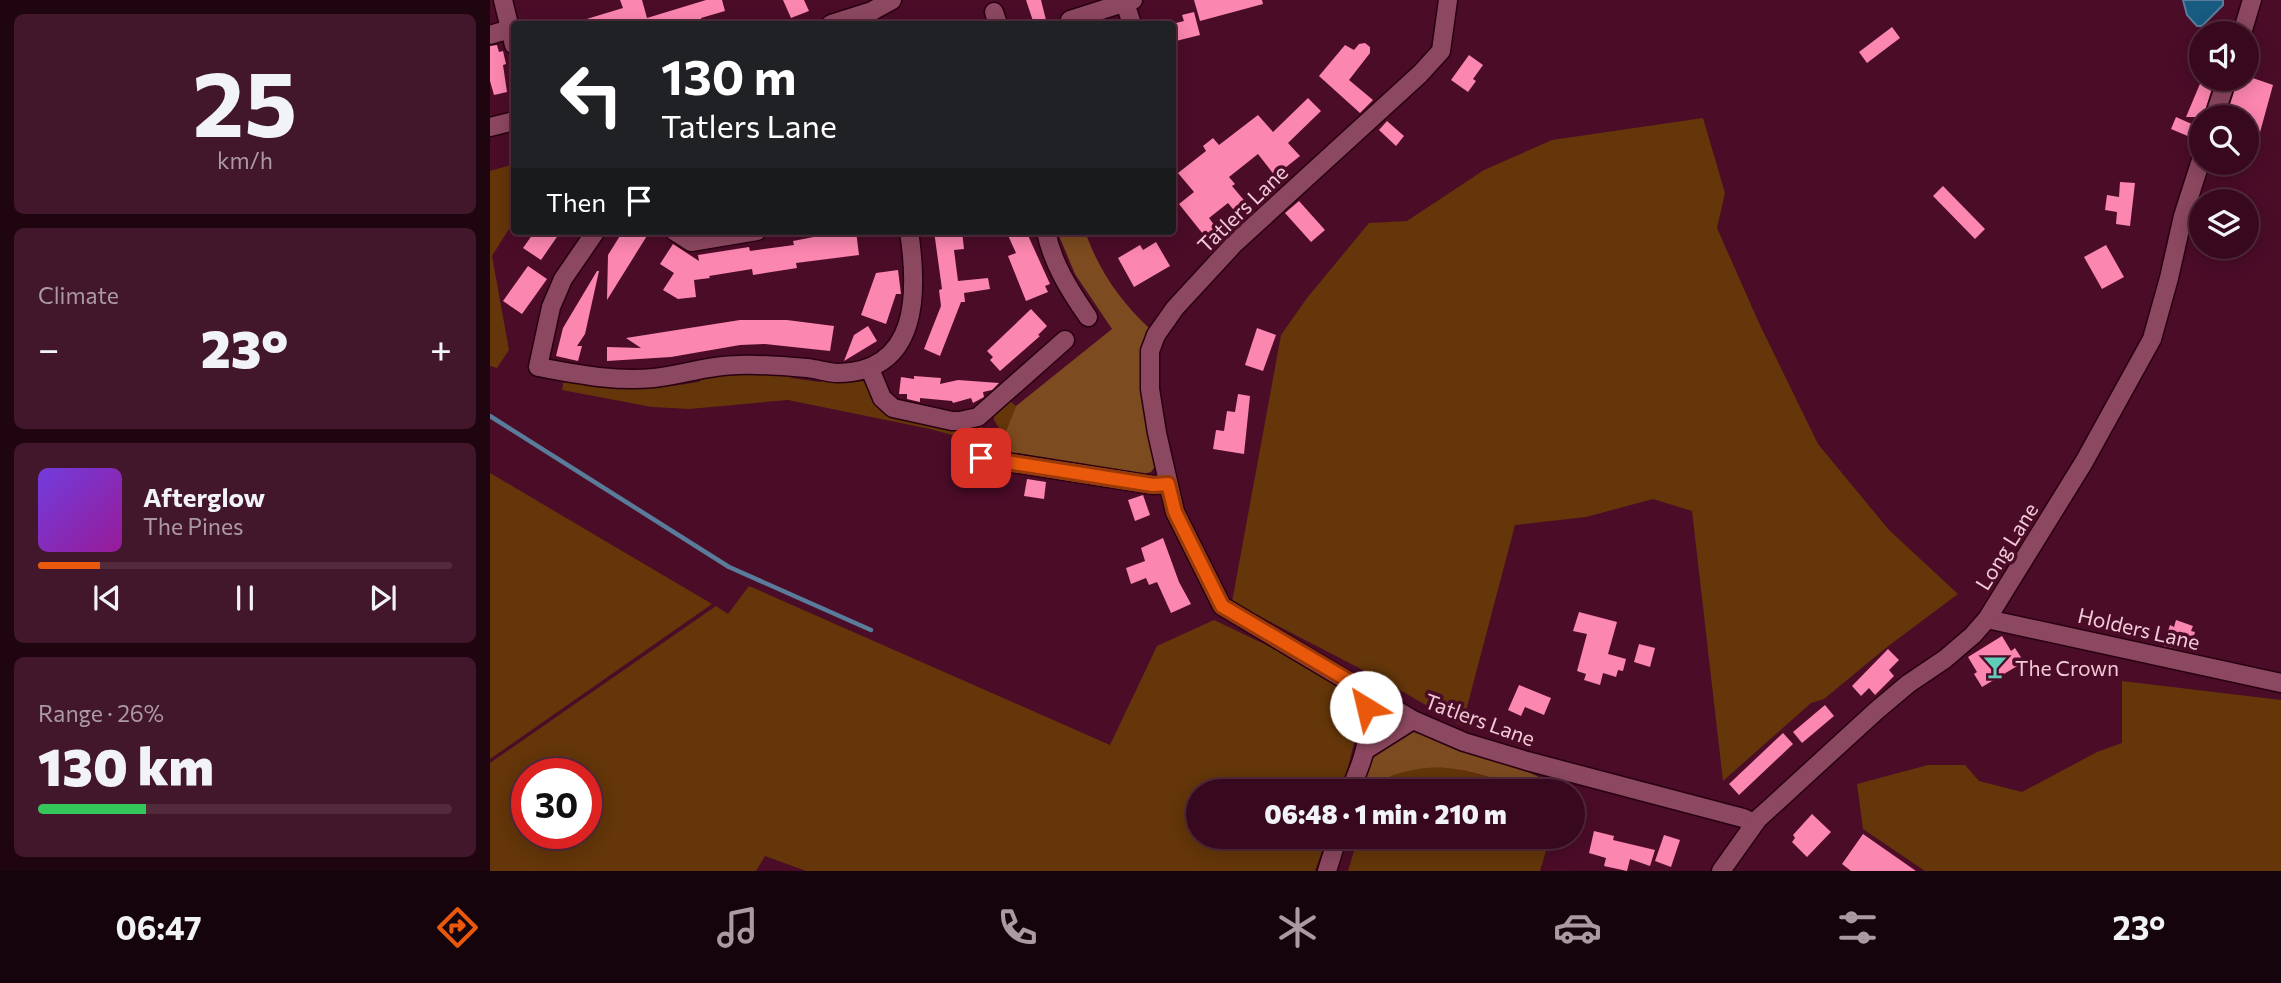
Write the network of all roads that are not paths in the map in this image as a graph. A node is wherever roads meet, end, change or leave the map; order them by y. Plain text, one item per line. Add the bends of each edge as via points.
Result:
1 (503, 0) edge
2 (892, 0) edge
3 (1448, 0) edge
4 (2252, 0) edge
5 (1129, 2) edge
6 (870, 5) edge
7 (1070, 20) dead end
8 (837, 21) edge
9 (1132, 21) edge
10 (2246, 21) edge
11 (511, 33) edge
12 (490, 35) edge
13 (511, 37) edge
14 (511, 122) edge
15 (490, 127) edge
16 (2196, 175) edge
17 (593, 235) edge
18 (680, 235) edge
19 (733, 235) edge
20 (910, 235) edge
21 (1047, 235) edge
22 (1088, 317) dead end
23 (1065, 340) dead end
24 (870, 369) junction
25 (981, 458) dead end
26 (1168, 484) junction
27 (1987, 619) junction
28 (2281, 683) edge
29 (1361, 688) junction
30 (1413, 720) junction
31 (1367, 749) junction
32 (1355, 779) edge
33 (1754, 823) junction
34 (1334, 849) edge
35 (1327, 871) edge
36 (1721, 871) edge

1 - 11 street
2 - 6 street
3 - 26 street, Tatlers Lane via 1441,51 1236,243 1156,335 1150,351 1150,389
4 - 10 street
5 - 7 street
5 - 9 street
6 - 8 street
12 - 13 street
14 - 15 street
16 - 27 street, Long Lane via 2152,339 2084,463
17 - 24 street via 563,279 551,307 538,367 618,380 735,365 834,373
18 - 19 street via 691,242
20 - 24 street via 915,275 910,314 892,351
21 - 22 street via 1063,278
23 - 24 street via 970,420 952,421 893,408 882,398
25 - 26 street
26 - 29 street, Tatlers Lane via 1175,512 1222,606
27 - 28 street, Holders Lane
27 - 33 street, Long Lane via 1954,651 1876,711
29 - 30 street, Tatlers Lane
29 - 31 street via 1369,723
30 - 31 street
30 - 33 street, Tatlers Lane via 1527,761
31 - 32 street
33 - 36 street, Long Lane
34 - 35 street

